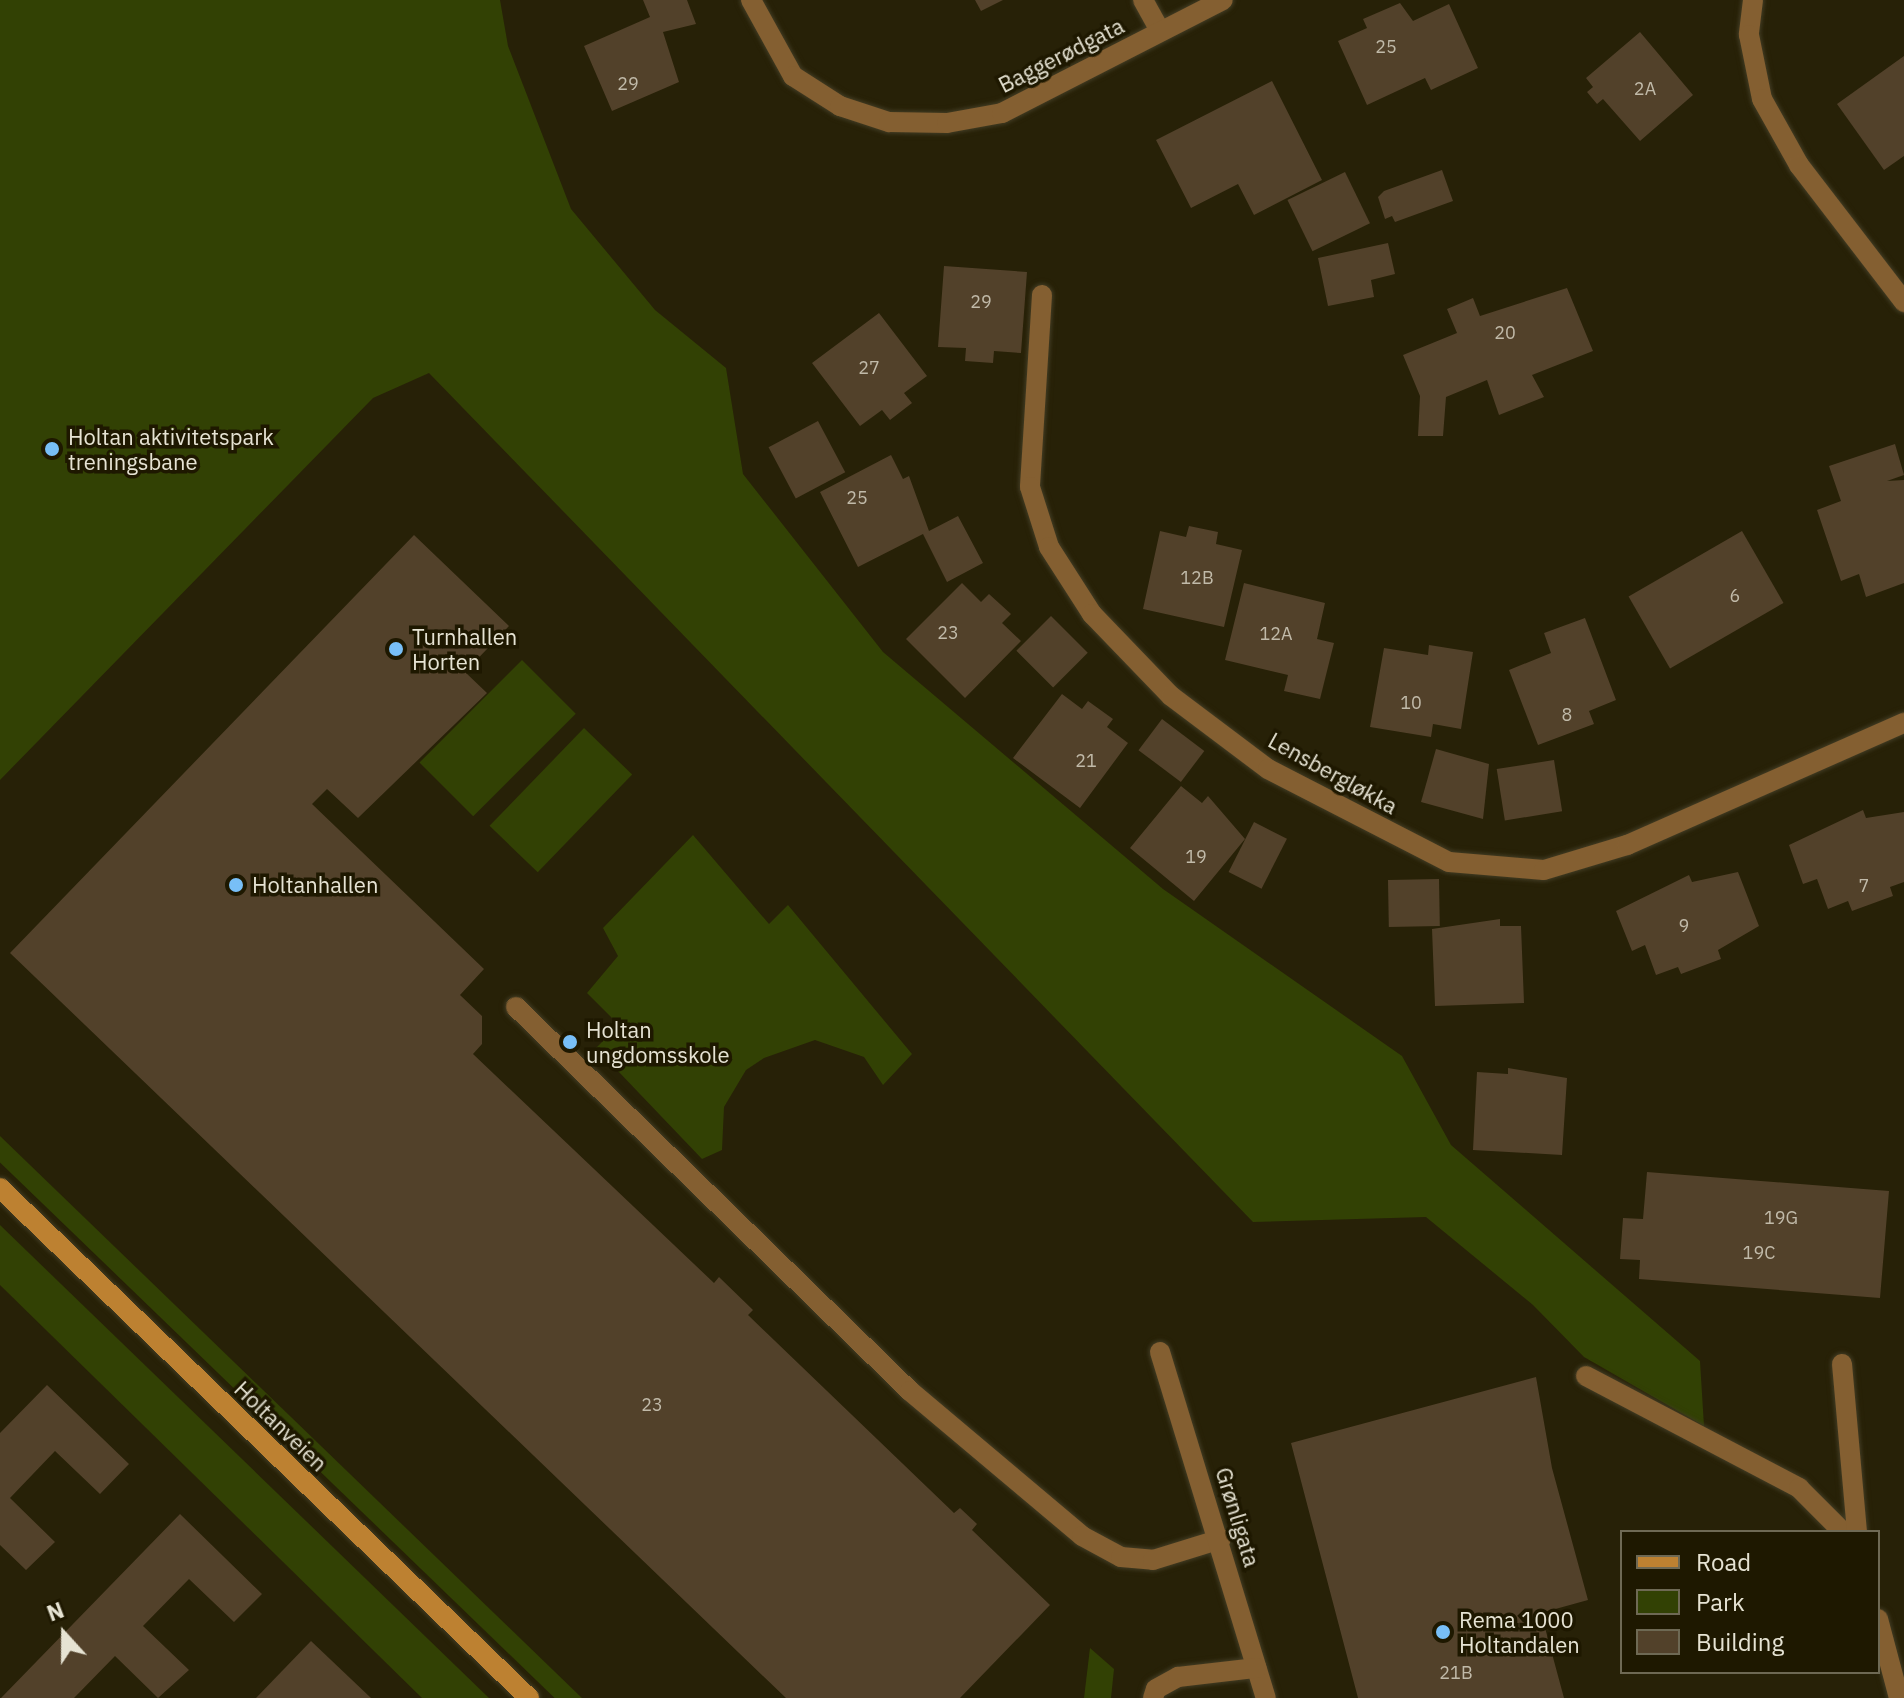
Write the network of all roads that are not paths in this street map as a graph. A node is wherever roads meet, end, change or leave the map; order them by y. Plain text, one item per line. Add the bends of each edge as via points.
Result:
1 (751, 0) edge
2 (1143, 0) edge
3 (1223, 0) edge
4 (1753, 0) edge
5 (1160, 31) junction
6 (1042, 295) dead end
7 (1904, 302) edge
8 (1904, 723) edge
9 (516, 1007) dead end
10 (0, 1188) edge
11 (1160, 1352) dead end
12 (1842, 1364) dead end
13 (1586, 1376) dead end
14 (1841, 1530) edge
15 (1857, 1530) edge
16 (1221, 1539) junction
17 (1880, 1627) edge
18 (1256, 1668) junction
19 (529, 1698) edge
20 (1153, 1698) edge
21 (1266, 1698) edge
22 (1899, 1698) edge

1 - 5 street, Baggerødgata via 793,76 840,106 889,122 947,123 1002,113
2 - 5 street, Baggerødgata
3 - 5 street, Baggerødgata
4 - 7 street via 1749,35 1762,99 1799,165
6 - 8 street, Lensbergløkka via 1030,487 1049,547 1092,614 1171,696 1268,769 1449,862 1544,870 1627,845
9 - 16 street via 910,1391 1082,1536 1121,1557 1153,1560
10 - 19 main road, Holtanveien
11 - 16 street, Grønligata
12 - 15 street
13 - 14 street via 1799,1488
16 - 18 street, Grønligata
17 - 22 street
18 - 20 street via 1178,1677 1156,1689
18 - 21 street, Grønligata

